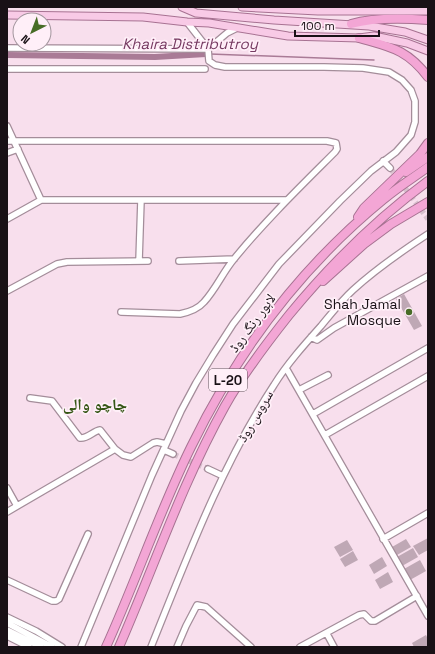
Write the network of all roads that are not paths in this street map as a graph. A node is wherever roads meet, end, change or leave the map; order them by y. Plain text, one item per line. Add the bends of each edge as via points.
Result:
1 (182, 7) edge
2 (242, 7) edge
3 (196, 10) edge
4 (205, 10) edge
5 (428, 11) edge
6 (7, 15) edge
7 (428, 20) edge
8 (187, 22) junction
9 (351, 24) junction
10 (428, 25) edge
11 (369, 26) junction
12 (237, 28) junction
13 (359, 38) junction
14 (428, 40) edge
15 (7, 48) edge
16 (208, 51) junction
17 (428, 51) edge
18 (7, 69) edge
19 (205, 70) dead end
20 (428, 77) edge
21 (7, 126) edge
22 (7, 141) edge
23 (14, 141) junction
24 (428, 143) edge
25 (18, 149) junction
26 (7, 153) edge
27 (428, 157) edge
28 (383, 161) junction
29 (428, 167) edge
30 (390, 168) tunnel mouth
31 (397, 177) junction
32 (428, 181) edge
33 (41, 200) junction
34 (141, 200) junction
35 (286, 200) junction
36 (428, 202) edge
37 (7, 219) edge
38 (354, 225) junction
39 (428, 234) edge
40 (234, 259) junction
41 (139, 261) junction
42 (148, 261) dead end
43 (179, 261) dead end
44 (428, 276) edge
45 (7, 291) edge
46 (305, 295) junction
47 (120, 312) dead end
48 (311, 338) junction
49 (428, 348) edge
50 (286, 368) junction
51 (328, 375) dead end
52 (428, 376) edge
53 (300, 390) junction
54 (30, 398) dead end
55 (313, 414) junction
56 (325, 436) junction
57 (165, 447) junction
58 (115, 449) junction
59 (173, 454) tunnel mouth
60 (208, 469) tunnel mouth
61 (223, 476) junction
62 (7, 488) edge
63 (17, 506) junction
64 (7, 512) edge
65 (428, 513) edge
66 (88, 534) dead end
67 (383, 538) junction
68 (7, 580) edge
69 (417, 596) junction
70 (428, 616) edge
71 (7, 617) edge
72 (7, 623) edge
73 (7, 630) edge
74 (327, 634) junction
75 (7, 636) edge
76 (178, 645) edge
77 (30, 647) edge
78 (41, 647) edge
79 (52, 647) edge
80 (62, 647) edge
81 (82, 647) edge
82 (106, 647) edge
83 (119, 647) edge
84 (151, 647) edge
85 (183, 647) edge
86 (251, 647) edge
87 (300, 647) edge
88 (334, 647) edge

1 - 3 main road
2 - 5 main road via 318,11
3 - 4 main road
4 - 9 main road via 274,20
6 - 8 main road via 144,17
7 - 9 highway via 363,20
8 - 12 main road
8 - 16 street
9 - 11 main road
10 - 11 highway via 396,23
11 - 14 main road via 405,32
12 - 13 main road via 288,36
12 - 16 street via 226,33
13 - 17 main road via 374,36
13 - 20 highway via 384,44 400,52 417,64
15 - 16 street
16 - 28 street via 209,61 225,67 363,68 389,72 402,80 411,90 415,101 416,122 411,135 396,152
18 - 19 street
21 - 23 street
22 - 23 street
23 - 25 street
23 - 35 street via 271,140 336,143 335,152
24 - 31 highway
25 - 26 street
25 - 33 street
27 - 31 highway
28 - 30 street
28 - 57 street via 301,240 250,301 196,383
29 - 38 highway, لاہور رنگ روڈ / L-20 via 385,198
31 - 38 highway via 364,208
32 - 46 highway, لاہور رنگ روڈ / L-20 via 373,225
33 - 34 street
33 - 37 street
34 - 35 street
34 - 41 street
35 - 40 street
36 - 46 highway via 364,244
38 - 82 highway, لاہور رنگ روڈ / L-20 via 282,303 223,387 169,494
39 - 48 street, سروس روڈ via 363,282
40 - 43 street
40 - 47 street via 205,302 190,312
41 - 42 street
41 - 45 street via 58,264
44 - 48 street via 334,328 318,340
46 - 83 highway, لاہور رنگ روڈ / L-20 via 253,362 220,416 181,495
48 - 50 street, سروس روڈ
49 - 55 street
50 - 53 street
50 - 61 street, سروس روڈ via 250,424
51 - 53 street
52 - 56 street
53 - 55 street
54 - 58 street via 52,401 80,438 100,430
55 - 56 street
56 - 67 street
57 - 58 street via 157,442 131,457
57 - 59 street
57 - 81 street
58 - 63 street
60 - 61 street
61 - 84 street, سروس روڈ via 200,525
62 - 63 street
63 - 64 street
65 - 67 street
66 - 68 street via 56,601
67 - 69 street
69 - 70 street
69 - 74 street via 375,621 371,621 364,614 360,615
71 - 80 street
72 - 79 street
73 - 78 street
74 - 87 street
74 - 88 street
75 - 77 street
76 - 85 street
76 - 86 street via 197,605 206,607

